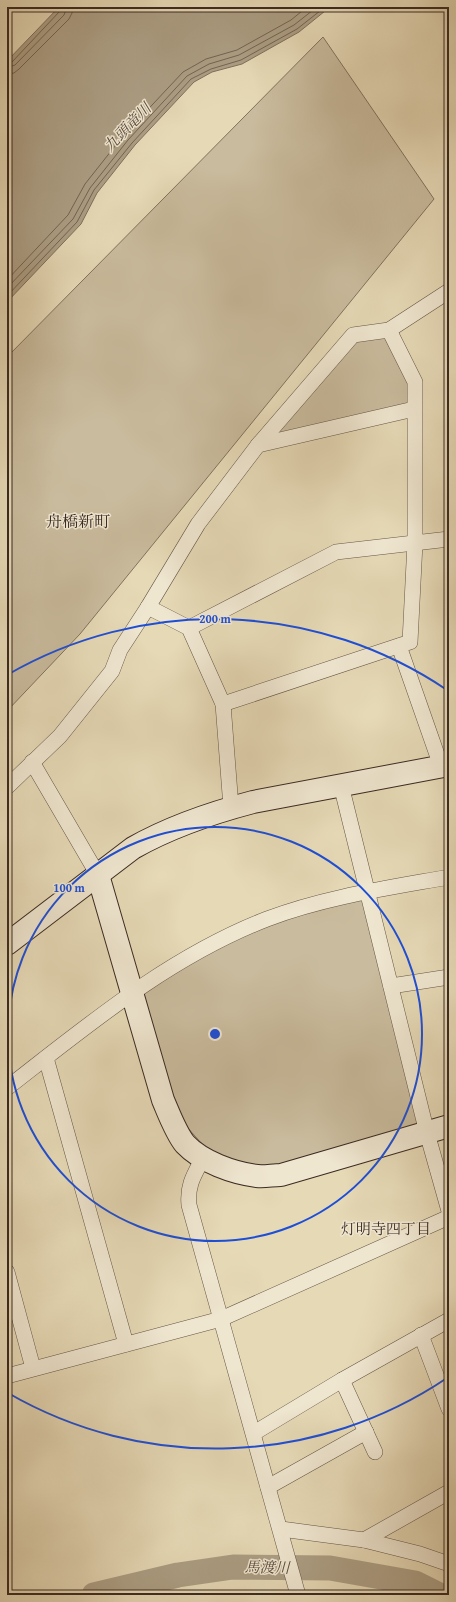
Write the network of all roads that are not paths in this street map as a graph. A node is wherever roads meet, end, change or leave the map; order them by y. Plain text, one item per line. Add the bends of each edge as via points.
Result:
1 (449, 291) edge
2 (389, 330) junction
3 (414, 409) junction
4 (258, 445) junction
5 (449, 539) edge
6 (415, 543) junction
7 (148, 607) junction
8 (189, 628) junction
9 (399, 646) junction
10 (223, 704) junction
11 (32, 762) junction
12 (445, 765) edge
13 (341, 785) junction
14 (7, 787) edge
15 (231, 807) junction
16 (98, 875) junction
17 (449, 878) edge
18 (367, 892) junction
19 (7, 944) edge
20 (449, 977) edge
21 (391, 986) junction
22 (132, 992) junction
23 (46, 1058) junction
24 (7, 1088) edge
25 (449, 1126) edge
26 (427, 1133) junction
27 (203, 1158) junction
28 (449, 1211) edge
29 (449, 1217) edge
30 (7, 1272) edge
31 (220, 1319) junction
32 (449, 1320) edge
33 (421, 1335) junction
34 (126, 1344) junction
35 (33, 1368) junction
36 (7, 1376) edge
37 (342, 1380) junction
38 (444, 1382) edge
39 (449, 1409) edge
40 (366, 1432) junction
41 (254, 1433) junction
42 (375, 1452) dead end
43 (268, 1487) junction
44 (449, 1492) edge
45 (281, 1529) junction
46 (364, 1540) junction
47 (449, 1564) edge
48 (297, 1590) edge

1 - 2 street
2 - 3 street via 414,382
2 - 4 street via 353,335
3 - 4 street
3 - 6 street
4 - 7 street via 198,524
5 - 6 street
6 - 8 street via 336,552
6 - 9 street via 410,642
7 - 8 street
7 - 11 street via 120,650 112,671 60,736
8 - 10 street
9 - 10 street
9 - 12 street
10 - 15 street
11 - 14 street
11 - 16 street
12 - 13 street
13 - 15 street
13 - 18 street
15 - 16 street via 155,836 133,848
16 - 19 street
16 - 22 street
17 - 18 street
18 - 21 street
18 - 22 street via 310,905 267,919 209,944
20 - 21 street
21 - 26 street
22 - 23 street
22 - 27 street via 163,1100 185,1143
23 - 24 street
23 - 34 street
25 - 26 street
26 - 27 street via 281,1175 258,1176 233,1170
26 - 28 street
27 - 31 street via 191,1182 188,1199
29 - 31 street
30 - 35 street
31 - 34 street
31 - 41 street
32 - 33 street
33 - 37 street
33 - 38 street
34 - 35 street
35 - 36 street
37 - 40 street
37 - 41 street
38 - 39 street
40 - 42 street
40 - 43 street
41 - 43 street
43 - 45 street
44 - 46 street
45 - 46 street
45 - 48 street
46 - 47 street

